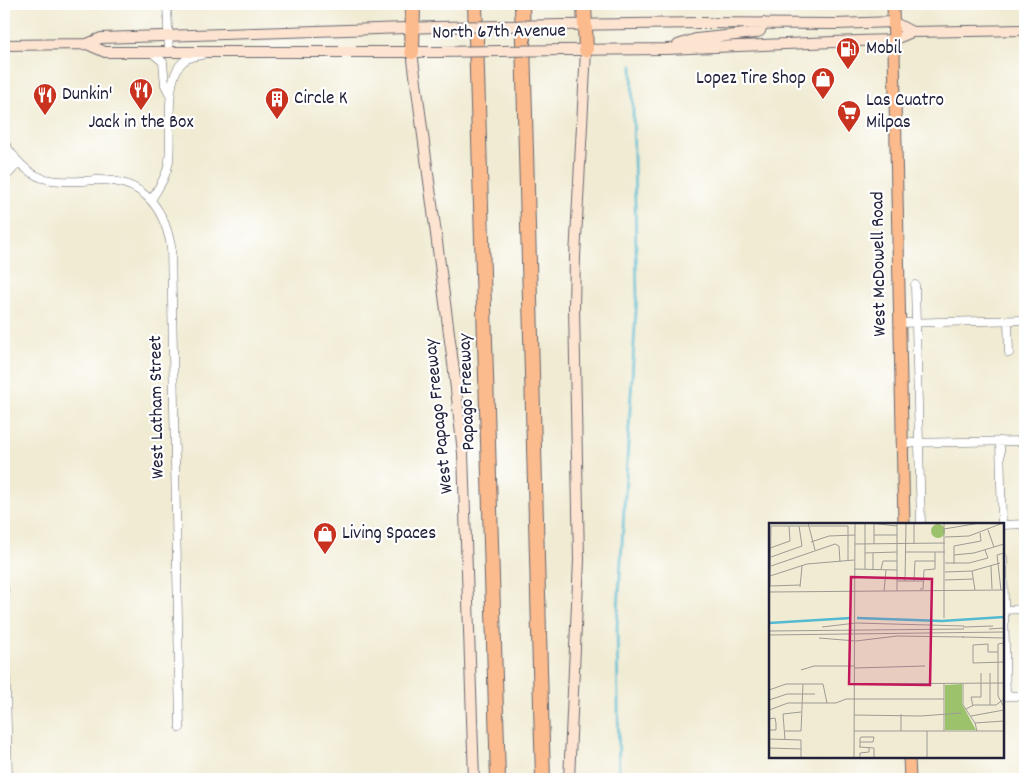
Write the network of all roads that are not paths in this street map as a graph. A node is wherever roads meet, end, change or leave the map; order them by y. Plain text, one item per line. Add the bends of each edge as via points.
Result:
1 (167, 4) edge
2 (413, 4) edge
3 (475, 4) edge
4 (522, 4) edge
5 (584, 4) edge
6 (892, 4) edge
7 (893, 22) junction
8 (763, 23) junction
9 (586, 25) junction
10 (412, 27) junction
11 (1025, 30) edge
12 (912, 32) junction
13 (168, 36) junction
14 (893, 40) junction
15 (87, 44) junction
16 (4, 45) edge
17 (666, 49) junction
18 (151, 52) junction
19 (169, 52) junction
20 (220, 52) junction
21 (412, 52) junction
22 (586, 56) junction
23 (170, 94) junction
24 (4, 142) edge
25 (16, 159) junction
26 (4, 169) edge
27 (4, 179) edge
28 (151, 200) junction
29 (915, 285) dead end
30 (1025, 320) edge
31 (1008, 321) junction
32 (899, 323) junction
33 (916, 323) junction
34 (1009, 353) dead end
35 (1000, 441) junction
36 (1025, 441) edge
37 (902, 443) junction
38 (920, 443) junction
39 (904, 523) edge
40 (921, 523) edge
41 (1002, 523) edge
42 (1004, 524) edge
43 (1025, 524) edge
44 (4, 590) edge
45 (1025, 609) edge
46 (1004, 610) joint
47 (1004, 696) edge
48 (1025, 696) edge
49 (180, 728) dead end
50 (910, 758) edge
51 (8, 779) edge
52 (474, 779) edge
53 (498, 779) edge
54 (543, 779) edge
55 (569, 779) edge
56 (910, 779) edge

1 - 13 street
2 - 10 highway
3 - 53 highway, Papago Freeway
4 - 54 highway
5 - 9 highway
6 - 7 main road, West McDowell Road
7 - 8 main road, North 67th Avenue
7 - 12 main road, North 67th Avenue
7 - 14 main road, West McDowell Road
8 - 9 main road, North 67th Avenue
8 - 17 main road via 760,31 755,33 696,39
9 - 10 main road, North 67th Avenue, bridge
9 - 22 highway
10 - 13 main road, North 67th Avenue
10 - 21 highway
11 - 12 main road, North 67th Avenue
12 - 14 main road, North 67th Avenue
13 - 15 main road, North 67th Avenue via 101,38
13 - 19 street
14 - 17 main road, North 67th Avenue
14 - 32 main road, West McDowell Road
15 - 16 main road, North 67th Avenue
15 - 18 main road, North 67th Avenue via 105,52
17 - 22 main road, North 67th Avenue via 618,49
18 - 19 main road, North 67th Avenue
18 - 23 street via 163,62 165,85
19 - 20 main road, North 67th Avenue
20 - 21 main road, North 67th Avenue
20 - 23 street via 186,60 178,71
21 - 22 main road, North 67th Avenue, bridge via 564,50
21 - 52 main road, West Papago Freeway via 463,453
22 - 55 main road via 575,257 579,560
23 - 28 street via 169,160 162,182
24 - 25 street
25 - 26 street
25 - 27 street
25 - 28 street via 30,172 48,179 113,181 131,186
28 - 49 street, West Latham Street via 168,230 171,246
29 - 33 street, West McDowell Road
30 - 31 street
31 - 33 street
31 - 34 street
32 - 33 street
32 - 37 main road, West McDowell Road
33 - 38 street, West McDowell Road
35 - 36 street
35 - 38 street
35 - 41 street
37 - 38 street
37 - 39 main road, West McDowell Road
38 - 40 street, West McDowell Road
42 - 43 street
44 - 51 street
45 - 46 street
46 - 47 street
47 - 48 street
50 - 56 main road

